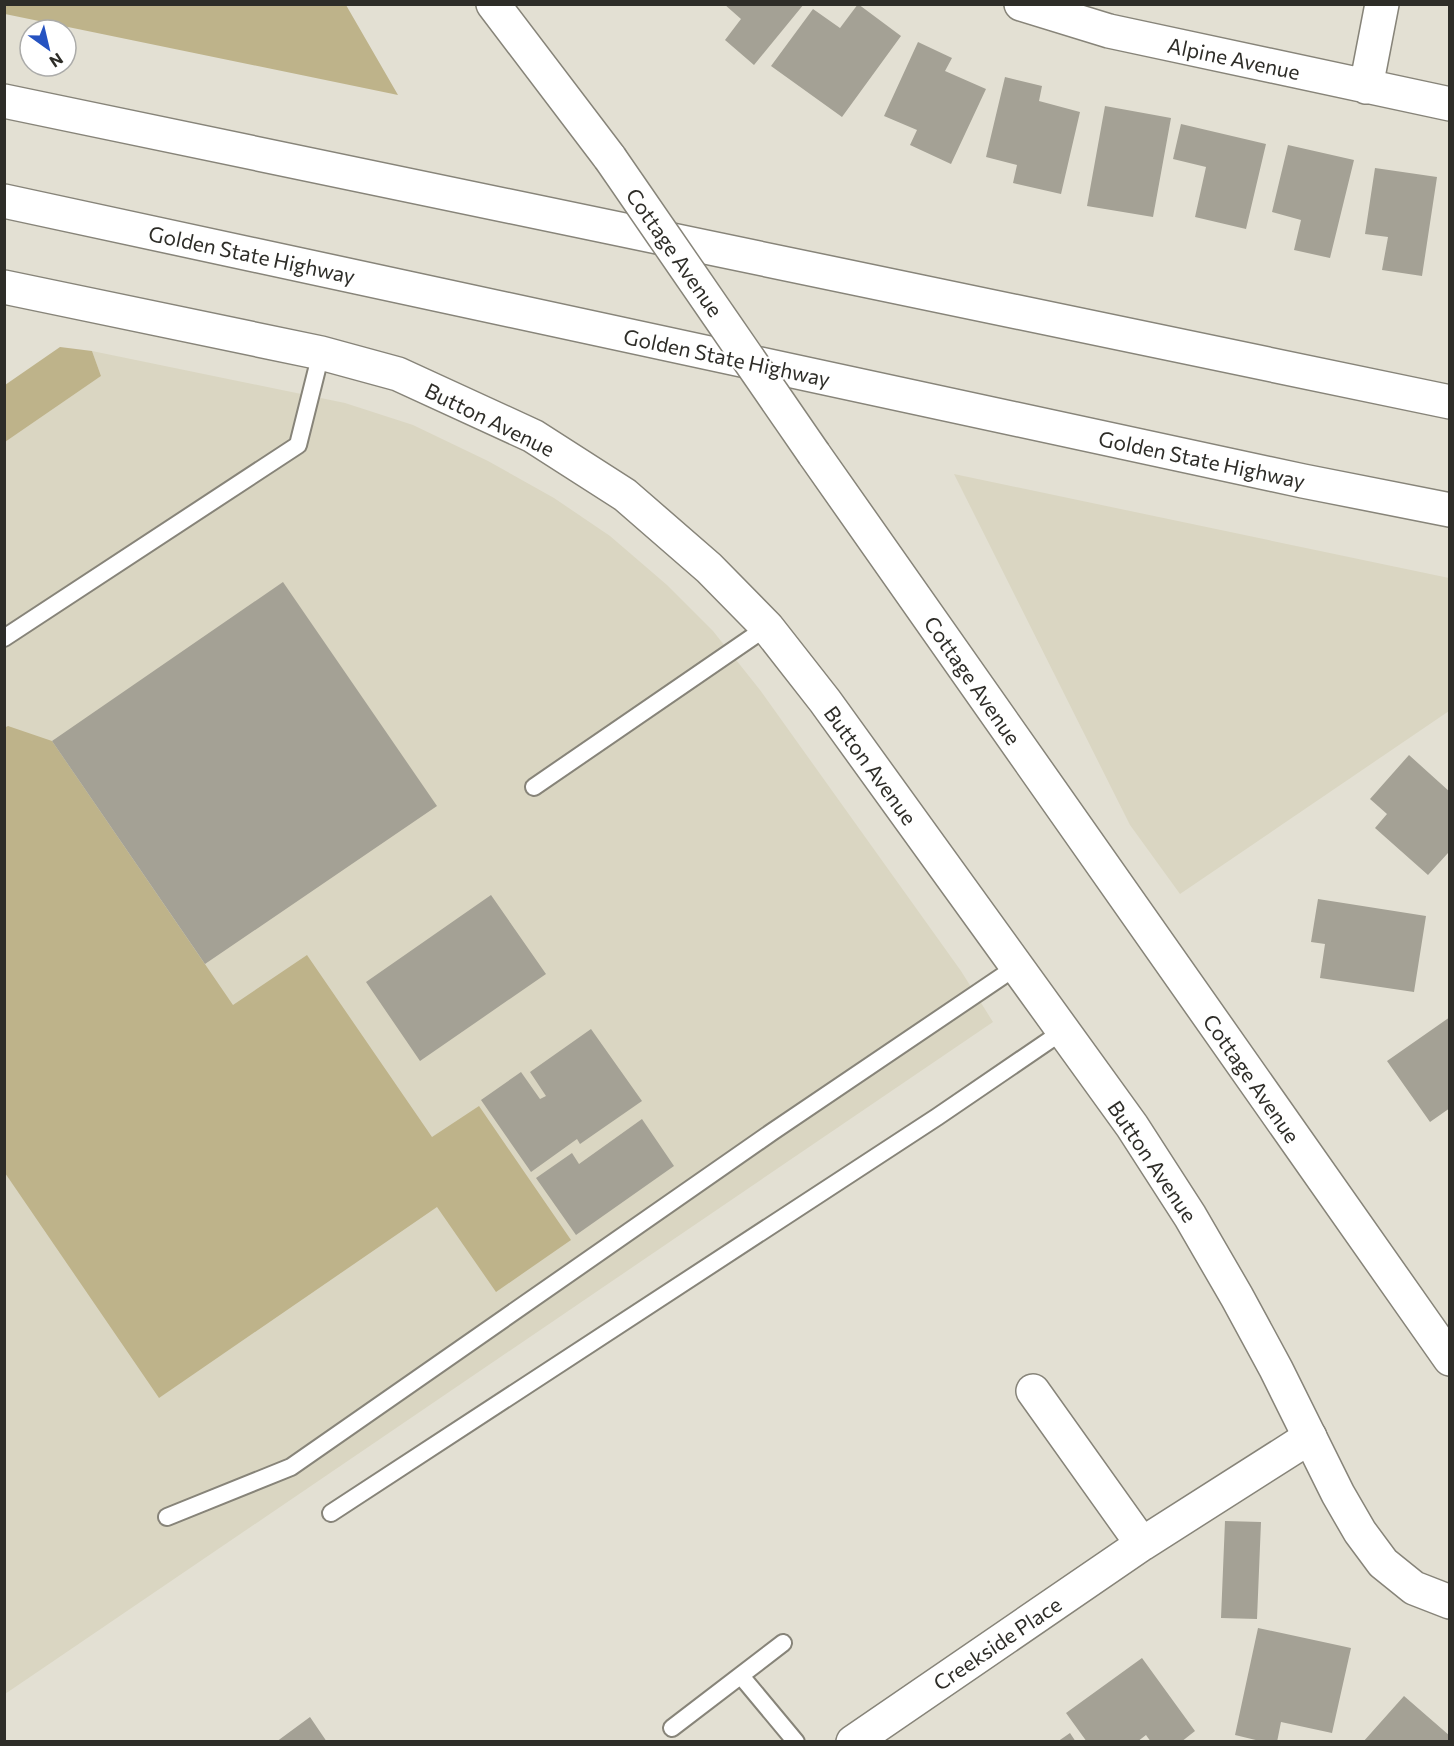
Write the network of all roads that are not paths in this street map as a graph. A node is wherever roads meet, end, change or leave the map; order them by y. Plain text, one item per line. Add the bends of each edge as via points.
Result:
1 (494, 4) edge
2 (1021, 4) edge
3 (1382, 4) edge
4 (1366, 87) junction
5 (4, 101) edge
6 (1449, 104) edge
7 (4, 201) edge
8 (4, 287) edge
9 (321, 353) junction
10 (1449, 402) edge
11 (1449, 510) edge
12 (767, 627) junction
13 (4, 638) edge
14 (534, 787) dead end
15 (1016, 967) junction
16 (1063, 1030) junction
17 (1449, 1359) edge
18 (1034, 1391) dead end
19 (1310, 1437) junction
20 (332, 1513) dead end
21 (167, 1517) dead end
22 (1142, 1544) junction
23 (1449, 1602) edge
24 (783, 1643) dead end
25 (741, 1676) junction
26 (672, 1728) dead end
27 (796, 1742) edge
28 (853, 1742) edge

1 - 17 main road, Cottage Avenue, bridge via 610,159
2 - 4 main road, Alpine Avenue via 1108,31
3 - 4 main road
4 - 6 main road, Alpine Avenue
5 - 10 main road
7 - 11 main road, Golden State Highway
8 - 9 main road, Button Avenue
9 - 12 main road, Button Avenue via 398,374 533,436 625,495 709,568
9 - 13 lane via 298,445
12 - 14 lane
12 - 15 main road, Button Avenue via 825,701
15 - 16 main road, Button Avenue
15 - 21 lane via 291,1467
16 - 19 main road, Button Avenue via 1190,1216
16 - 20 lane via 937,1117
18 - 22 main road
19 - 22 main road, Creekside Place
19 - 23 main road, Button Avenue via 1360,1532 1383,1563 1414,1588
22 - 28 main road, Creekside Place
24 - 25 lane
25 - 26 lane
25 - 27 lane

